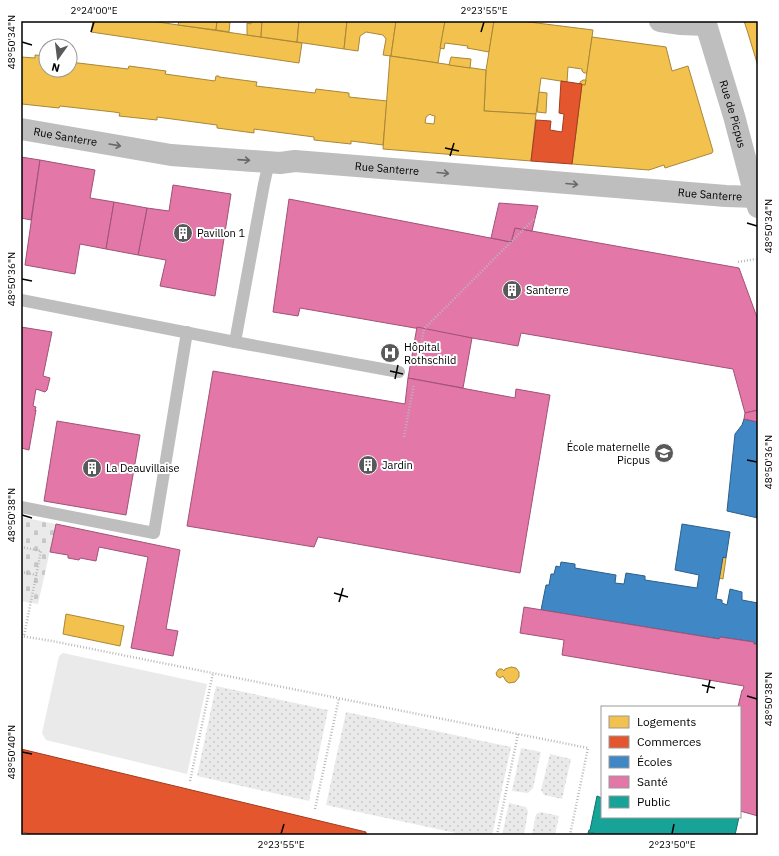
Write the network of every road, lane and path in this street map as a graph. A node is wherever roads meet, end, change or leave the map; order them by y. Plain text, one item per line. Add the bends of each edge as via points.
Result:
1 (660, 21) edge
2 (706, 23) edge
3 (21, 129) edge
4 (269, 162) junction
5 (757, 200) edge
6 (535, 218) dead end
7 (756, 259) dead end
8 (738, 262) dead end
9 (21, 300) edge
10 (187, 332) junction
11 (235, 342) junction
12 (417, 366) dead end
13 (400, 372) dead end
14 (414, 381) dead end
15 (404, 437) dead end
16 (21, 507) edge
17 (21, 547) edge
18 (21, 572) edge
19 (37, 575) junction
20 (22, 636) edge
21 (213, 673) junction
22 (339, 698) junction
23 (518, 734) junction
24 (190, 781) dead end
25 (315, 809) dead end
26 (497, 835) edge
27 (570, 835) edge

1 - 2 street via 681,24
2 - 5 street, Rue de Picpus
3 -> 4 street, Rue Santerre via 171,155
4 -> 5 street, Rue Santerre via 295,161
4 - 11 lane
6 - 12 path via 424,329
7 - 8 path
9 - 10 lane
10 - 11 lane
10 - 16 lane via 154,533
11 - 13 lane
14 - 15 path
17 - 19 path via 41,551
18 - 19 path
19 - 20 path
20 - 21 path
21 - 22 path
21 - 24 path
22 - 23 path
22 - 25 path
23 - 26 path
23 - 27 path via 588,748

